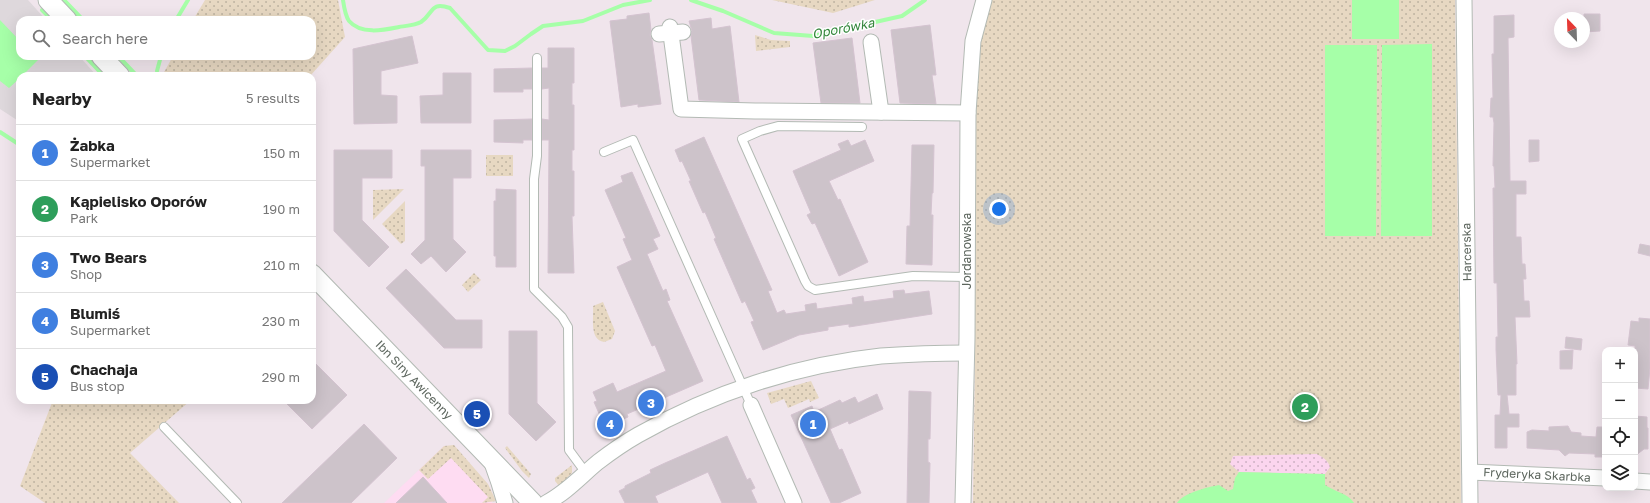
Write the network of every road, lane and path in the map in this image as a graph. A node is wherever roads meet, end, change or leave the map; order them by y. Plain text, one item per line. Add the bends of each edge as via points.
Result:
1 (48, 0) edge
2 (984, 0) edge
3 (1464, 0) edge
4 (63, 16) edge
5 (671, 32) dead end
6 (871, 42) dead end
7 (537, 58) dead end
8 (105, 60) edge
9 (116, 72) edge
10 (881, 112) junction
11 (968, 113) junction
12 (862, 127) dead end
13 (604, 152) dead end
14 (967, 277) junction
15 (316, 278) edge
16 (966, 353) junction
17 (743, 387) junction
18 (751, 405) joint
19 (164, 427) dead end
20 (490, 458) junction
21 (1470, 472) junction
22 (586, 473) junction
23 (1602, 478) edge
24 (1638, 481) edge
25 (1650, 482) edge
26 (237, 503) edge
27 (505, 503) edge
28 (534, 503) edge
29 (546, 503) edge
30 (794, 503) edge
31 (963, 503) edge
32 (1470, 503) edge

1 - 4 street
2 - 11 street, Jordanowska via 973,41
3 - 21 street, Harcerska
5 - 10 street via 681,109
6 - 10 street
7 - 22 lane via 534,289 562,317 568,327 569,450
8 - 9 street
10 - 11 street
11 - 14 street, Jordanowska
12 - 14 lane via 778,126 742,139 808,286 815,290 913,276
13 - 17 lane via 633,140
14 - 16 street, Jordanowska
15 - 20 street, Ibn Siny Awicenny
16 - 17 street via 852,360 802,370
16 - 31 street, Jordanowska
17 - 18 lane
17 - 22 street via 681,413 637,436 617,448
18 - 30 street
19 - 26 lane
20 - 27 street
20 - 28 street, Ibn Siny Awicenny
21 - 23 street, Fryderyka Skarbka
21 - 32 street, Harcerska
22 - 29 street via 559,496
24 - 25 street

